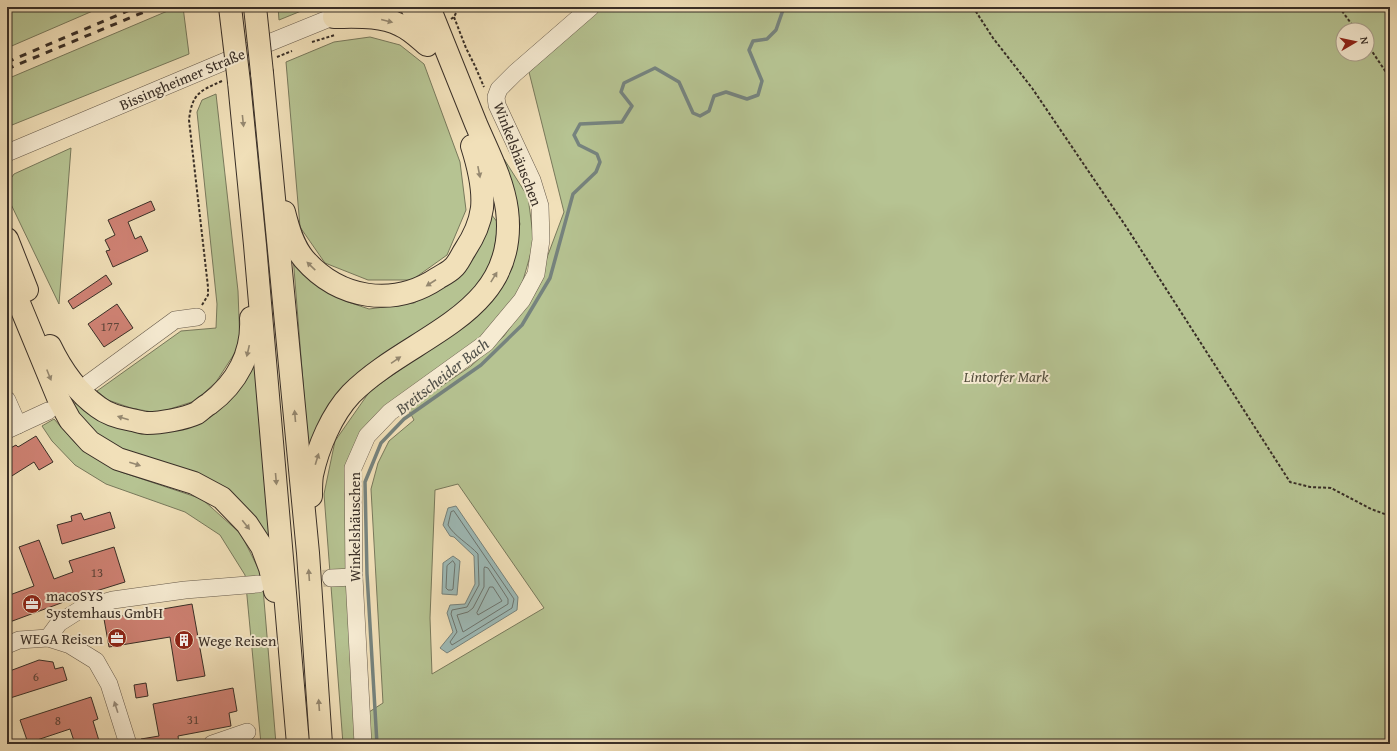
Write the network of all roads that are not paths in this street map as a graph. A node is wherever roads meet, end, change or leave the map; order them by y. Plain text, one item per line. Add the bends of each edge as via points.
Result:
1 (230, 7) edge
2 (255, 7) edge
3 (358, 7) edge
4 (412, 7) edge
5 (428, 7) edge
6 (592, 7) edge
7 (449, 12) edge
8 (334, 17) junction
9 (435, 41) junction
10 (262, 73) junction
11 (7, 153) edge
12 (7, 239) edge
13 (255, 244) junction
14 (7, 274) edge
15 (197, 317) dead end
16 (89, 383) dead end
17 (7, 400) edge
18 (48, 411) dead end
19 (13, 427) edge
20 (308, 553) junction
21 (354, 577) junction
22 (331, 578) tunnel mouth
23 (258, 584) tunnel mouth
24 (48, 638) junction
25 (7, 645) edge
26 (293, 677) junction
27 (247, 732) dead end
28 (128, 744) edge
29 (212, 744) edge
30 (298, 744) edge
31 (321, 744) edge
32 (363, 744) edge

1 -> 13 highway, bridge
2 - 10 highway, bridge
3 - 8 street, Bissingheimer Straße
4 - 9 highway
5 - 9 highway
6 - 21 street, Winkelshäuschen via 515,73 496,97 496,105 532,180 540,206 541,240 536,274 522,300 486,343 390,412 368,436 353,468
7 - 9 highway
8 -> 9 highway via 388,20
8 - 11 street, Bissingheimer Straße
9 -> 10 highway via 480,174 482,208 473,238 454,268 425,287 395,296 368,296 344,288 322,276 303,258 288,230 282,204 273,108
20 -> 9 highway via 312,475 334,416 351,394 374,374 461,317 485,292 502,265 508,238 506,209 499,178
20 -> 10 highway
13 -> 12 highway via 247,261 252,333 246,358 237,375 222,394 197,413 171,421 146,423 122,418 99,408 64,372
13 -> 26 highway
14 -> 26 highway via 58,400 70,420 90,442 118,459 194,483 222,498 247,524 262,547 270,568 276,592 282,665
15 - 16 street via 175,320
17 - 19 street
18 - 19 street
31 -> 20 highway
21 - 22 street
21 - 32 street, Winkelshäuschen
23 - 24 street via 185,590 113,600 81,609 59,623
24 - 25 street via 19,640
28 -> 24 street via 109,684 96,661 70,645
26 - 30 highway
27 - 29 street

